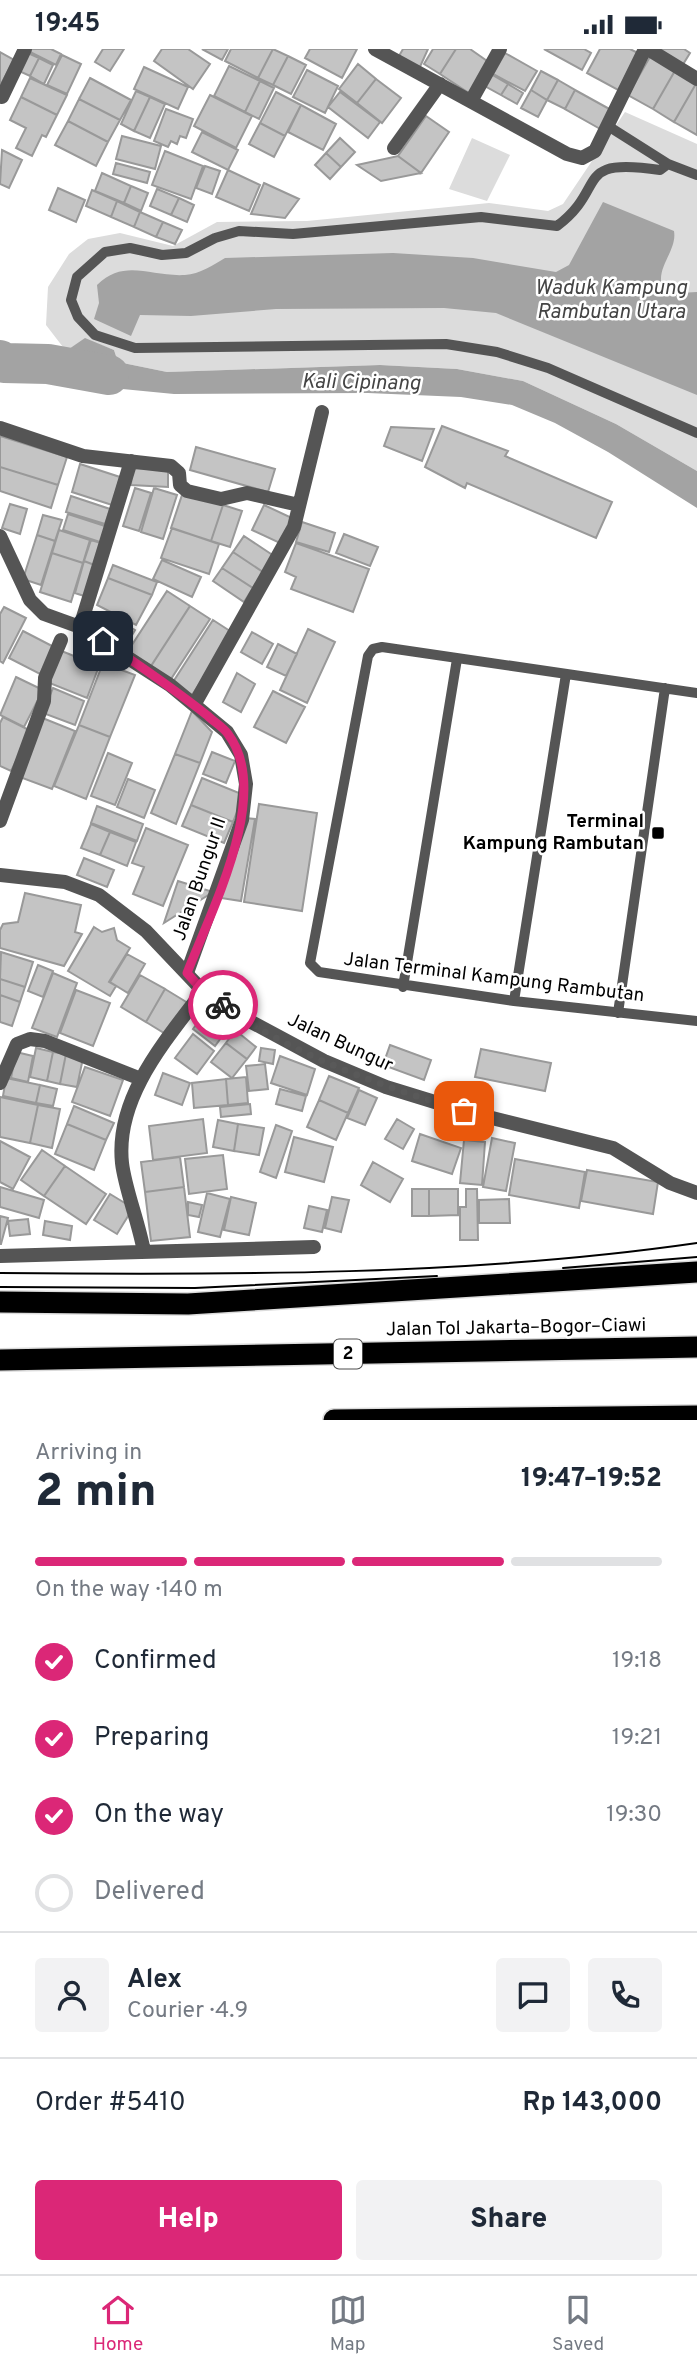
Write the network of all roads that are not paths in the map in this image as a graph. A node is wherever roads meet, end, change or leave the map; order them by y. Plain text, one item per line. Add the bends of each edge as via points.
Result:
1 (25, 49) edge
2 (375, 49) edge
3 (500, 49) edge
4 (647, 49) edge
5 (697, 79) edge
6 (440, 84) junction
7 (2, 97) dead end
8 (471, 101) junction
9 (608, 125) junction
10 (394, 148) dead end
11 (668, 164) junction
12 (697, 175) edge
13 (322, 412) dead end
14 (0, 428) edge
15 (697, 433) edge
16 (131, 461) junction
17 (299, 505) junction
18 (0, 536) edge
19 (80, 627) junction
20 (61, 640) dead end
21 (457, 659) junction
22 (566, 674) junction
23 (665, 688) junction
24 (697, 694) edge
25 (194, 705) junction
26 (0, 821) edge
27 (0, 875) edge
28 (187, 973) junction
29 (404, 987) junction
30 (203, 991) junction
31 (513, 1001) junction
32 (618, 1013) junction
33 (697, 1021) edge
34 (141, 1079) junction
35 (0, 1083) edge
36 (697, 1193) edge
37 (314, 1247) dead end
38 (144, 1252) junction
39 (0, 1256) edge
40 (697, 1272) edge
41 (0, 1302) edge
42 (697, 1347) edge
43 (0, 1360) edge
44 (697, 1416) edge
45 (334, 1420) edge

1 - 7 street
2 - 6 street
3 - 8 street
4 - 5 street
4 - 9 street
6 - 8 street
6 - 10 street
8 - 9 street via 582,158 595,151
9 - 11 lane
11 - 12 lane
11 - 15 lane via 660,170 624,165 606,168 592,179 569,217 557,226 481,217 293,234 239,231 186,253 162,255 130,248 105,252 77,277 71,300 78,317 95,335 135,348 446,344 497,352 548,368
13 - 17 street
14 - 16 street via 83,456
16 - 17 street via 171,467 187,491 220,499 247,493
16 - 19 street
17 - 25 street via 294,527
18 - 19 street, Jalan Bungur II via 30,600 44,614
19 - 25 street, Jalan Bungur II
20 - 26 street via 44,678 44,701
21 - 22 lane, Jalan Terminal Kampung Rambutan
21 - 29 lane
21 - 29 lane, Jalan Terminal Kampung Rambutan via 382,647 368,656 310,963 319,972
22 - 23 lane, Jalan Terminal Kampung Rambutan
22 - 31 lane
23 - 24 lane, Jalan Terminal Kampung Rambutan
23 - 32 lane
25 - 28 street, Jalan Bungur II via 227,732 241,755 246,783 242,820
27 - 28 street, Jalan Bungur via 65,882 99,895 146,931
28 - 30 street, Jalan Bungur
29 - 31 lane, Jalan Terminal Kampung Rambutan
30 - 34 street
30 - 36 street, Jalan Bungur via 324,1061 386,1087 613,1148 670,1184
31 - 32 lane, Jalan Terminal Kampung Rambutan
32 - 33 lane, Jalan Terminal Kampung Rambutan
34 - 35 street via 30,1039 17,1044
34 - 38 street via 121,1140 122,1166
37 - 38 street
38 - 39 street
40 - 41 highway via 188,1304
42 - 43 highway, Jalan Tol Jakarta–Bogor–Ciawi / 2
44 - 45 highway

